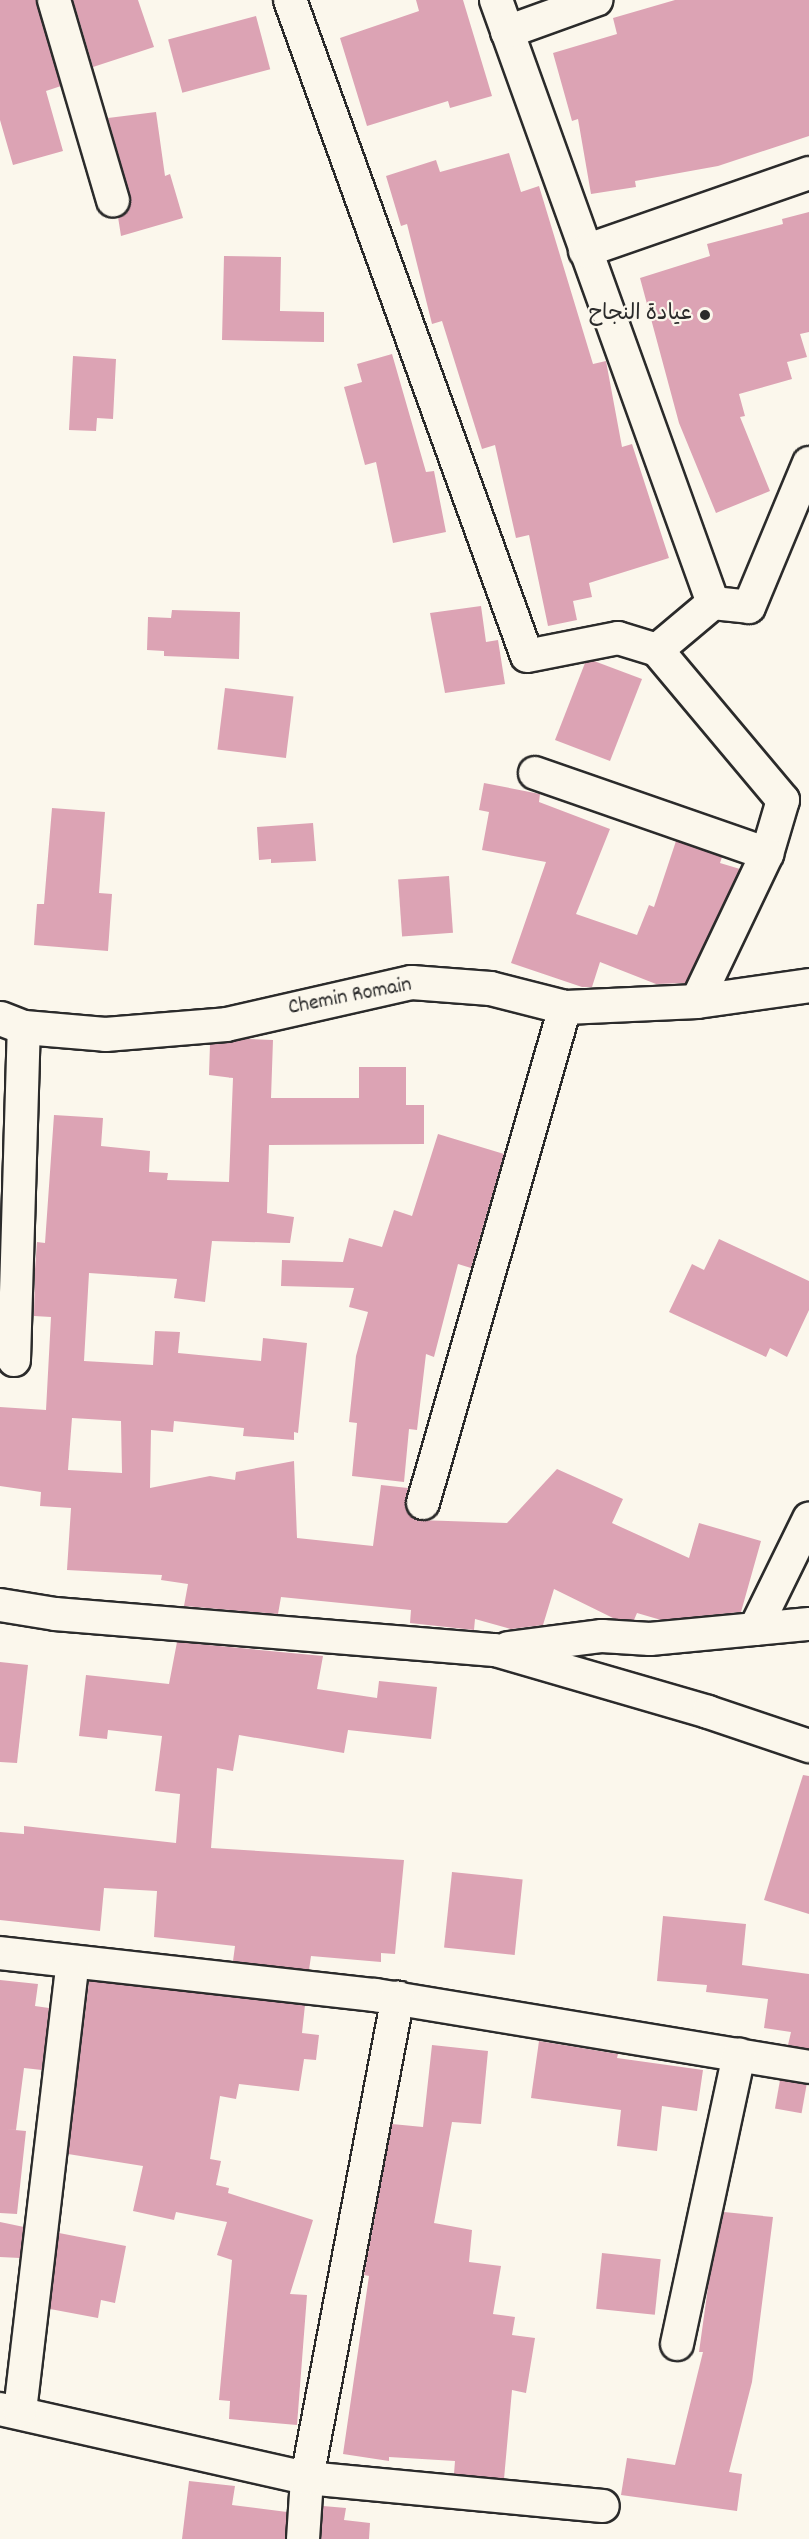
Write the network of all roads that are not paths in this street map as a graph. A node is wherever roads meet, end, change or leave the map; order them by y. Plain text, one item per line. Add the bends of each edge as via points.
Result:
1 (54, 0) edge
2 (290, 0) edge
3 (496, 0) edge
4 (596, 0) edge
5 (507, 32) junction
6 (809, 173) edge
7 (113, 200) dead end
8 (585, 251) junction
9 (809, 463) edge
10 (713, 603) junction
11 (657, 650) junction
12 (535, 773) dead end
13 (796, 805) edge
14 (767, 854) junction
15 (809, 985) edge
16 (697, 1001) junction
17 (565, 1006) junction
18 (12, 1022) edge
19 (14, 1359) dead end
20 (423, 1503) dead end
21 (809, 1519) edge
22 (0, 1605) edge
23 (809, 1624) edge
24 (755, 1629) junction
25 (495, 1650) junction
26 (809, 1746) edge
27 (0, 1953) edge
28 (73, 1962) junction
29 (398, 1998) junction
30 (739, 2055) junction
31 (809, 2067) edge
32 (677, 2344) dead end
33 (10, 2410) edge
34 (307, 2478) junction
35 (603, 2506) dead end
36 (303, 2539) edge

1 - 7 street
2 - 11 street via 527,656 618,638
3 - 5 street
4 - 5 street
5 - 8 street
6 - 8 street
8 - 10 street
9 - 10 street via 749,607
10 - 11 street
11 - 13 street
12 - 14 street
13 - 14 street
14 - 16 street
15 - 16 street, Chemin Romain
16 - 17 street, Chemin Romain
17 - 18 street, Chemin Romain via 490,988 411,982 226,1024 105,1034
17 - 20 street
18 - 19 street
21 - 24 street
22 - 25 street via 55,1614
23 - 24 street
24 - 25 street via 650,1639 602,1636
25 - 26 street
27 - 28 street
28 - 29 street
28 - 33 street
29 - 30 street
29 - 34 street
30 - 31 street
30 - 32 street
33 - 34 street
34 - 35 street
34 - 36 street

